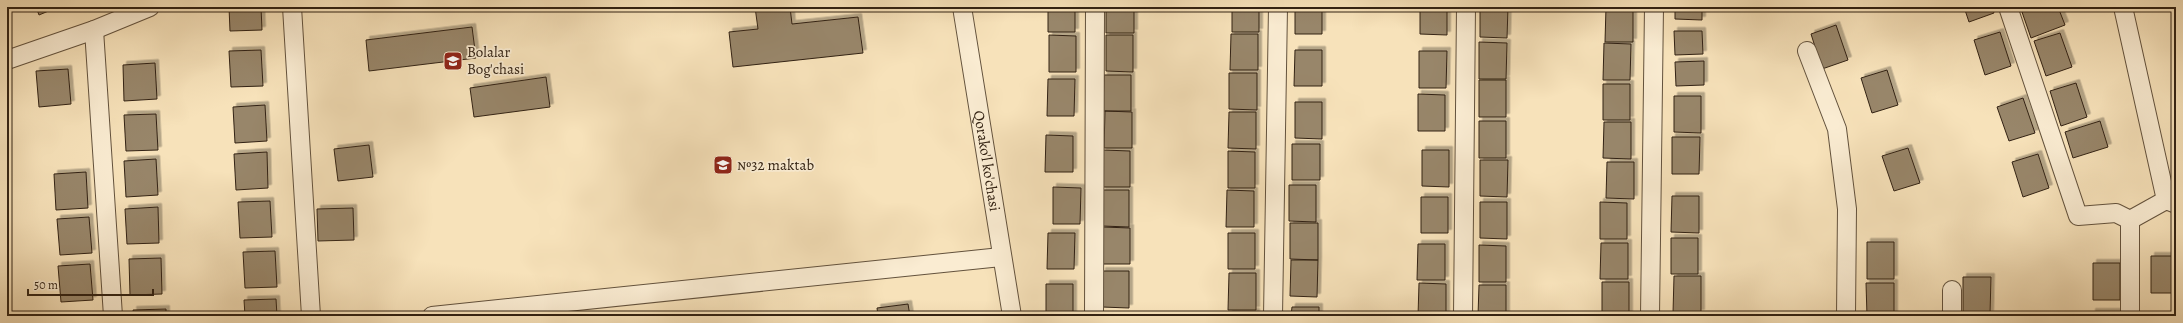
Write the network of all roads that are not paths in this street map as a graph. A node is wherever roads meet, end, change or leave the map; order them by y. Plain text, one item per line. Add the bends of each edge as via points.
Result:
1 (150, 7) edge
2 (292, 7) edge
3 (962, 7) edge
4 (1095, 7) edge
5 (1278, 7) edge
6 (1466, 7) edge
7 (1654, 7) edge
8 (2008, 7) edge
9 (2123, 7) edge
10 (94, 30) junction
11 (1807, 51) dead end
12 (7, 60) edge
13 (2171, 202) edge
14 (2130, 220) junction
15 (1002, 257) junction
16 (1952, 290) dead end
17 (113, 316) edge
18 (311, 316) edge
19 (432, 316) edge
20 (1012, 316) edge
21 (1094, 316) edge
22 (1273, 316) edge
23 (1463, 316) edge
24 (1650, 316) edge
25 (1846, 316) edge
26 (1952, 316) edge
27 (2130, 316) edge

1 - 10 street
2 - 18 street
3 - 15 street, Qorako'l ko'chasi
4 - 21 street
5 - 22 street
6 - 23 street
7 - 24 street
8 - 14 street via 2078,216 2116,213
9 - 13 street
10 - 12 street
10 - 17 street
11 - 25 street via 1837,129 1847,209
13 - 14 street
14 - 27 street
15 - 19 street
15 - 20 street, Qorako'l ko'chasi
16 - 26 street

